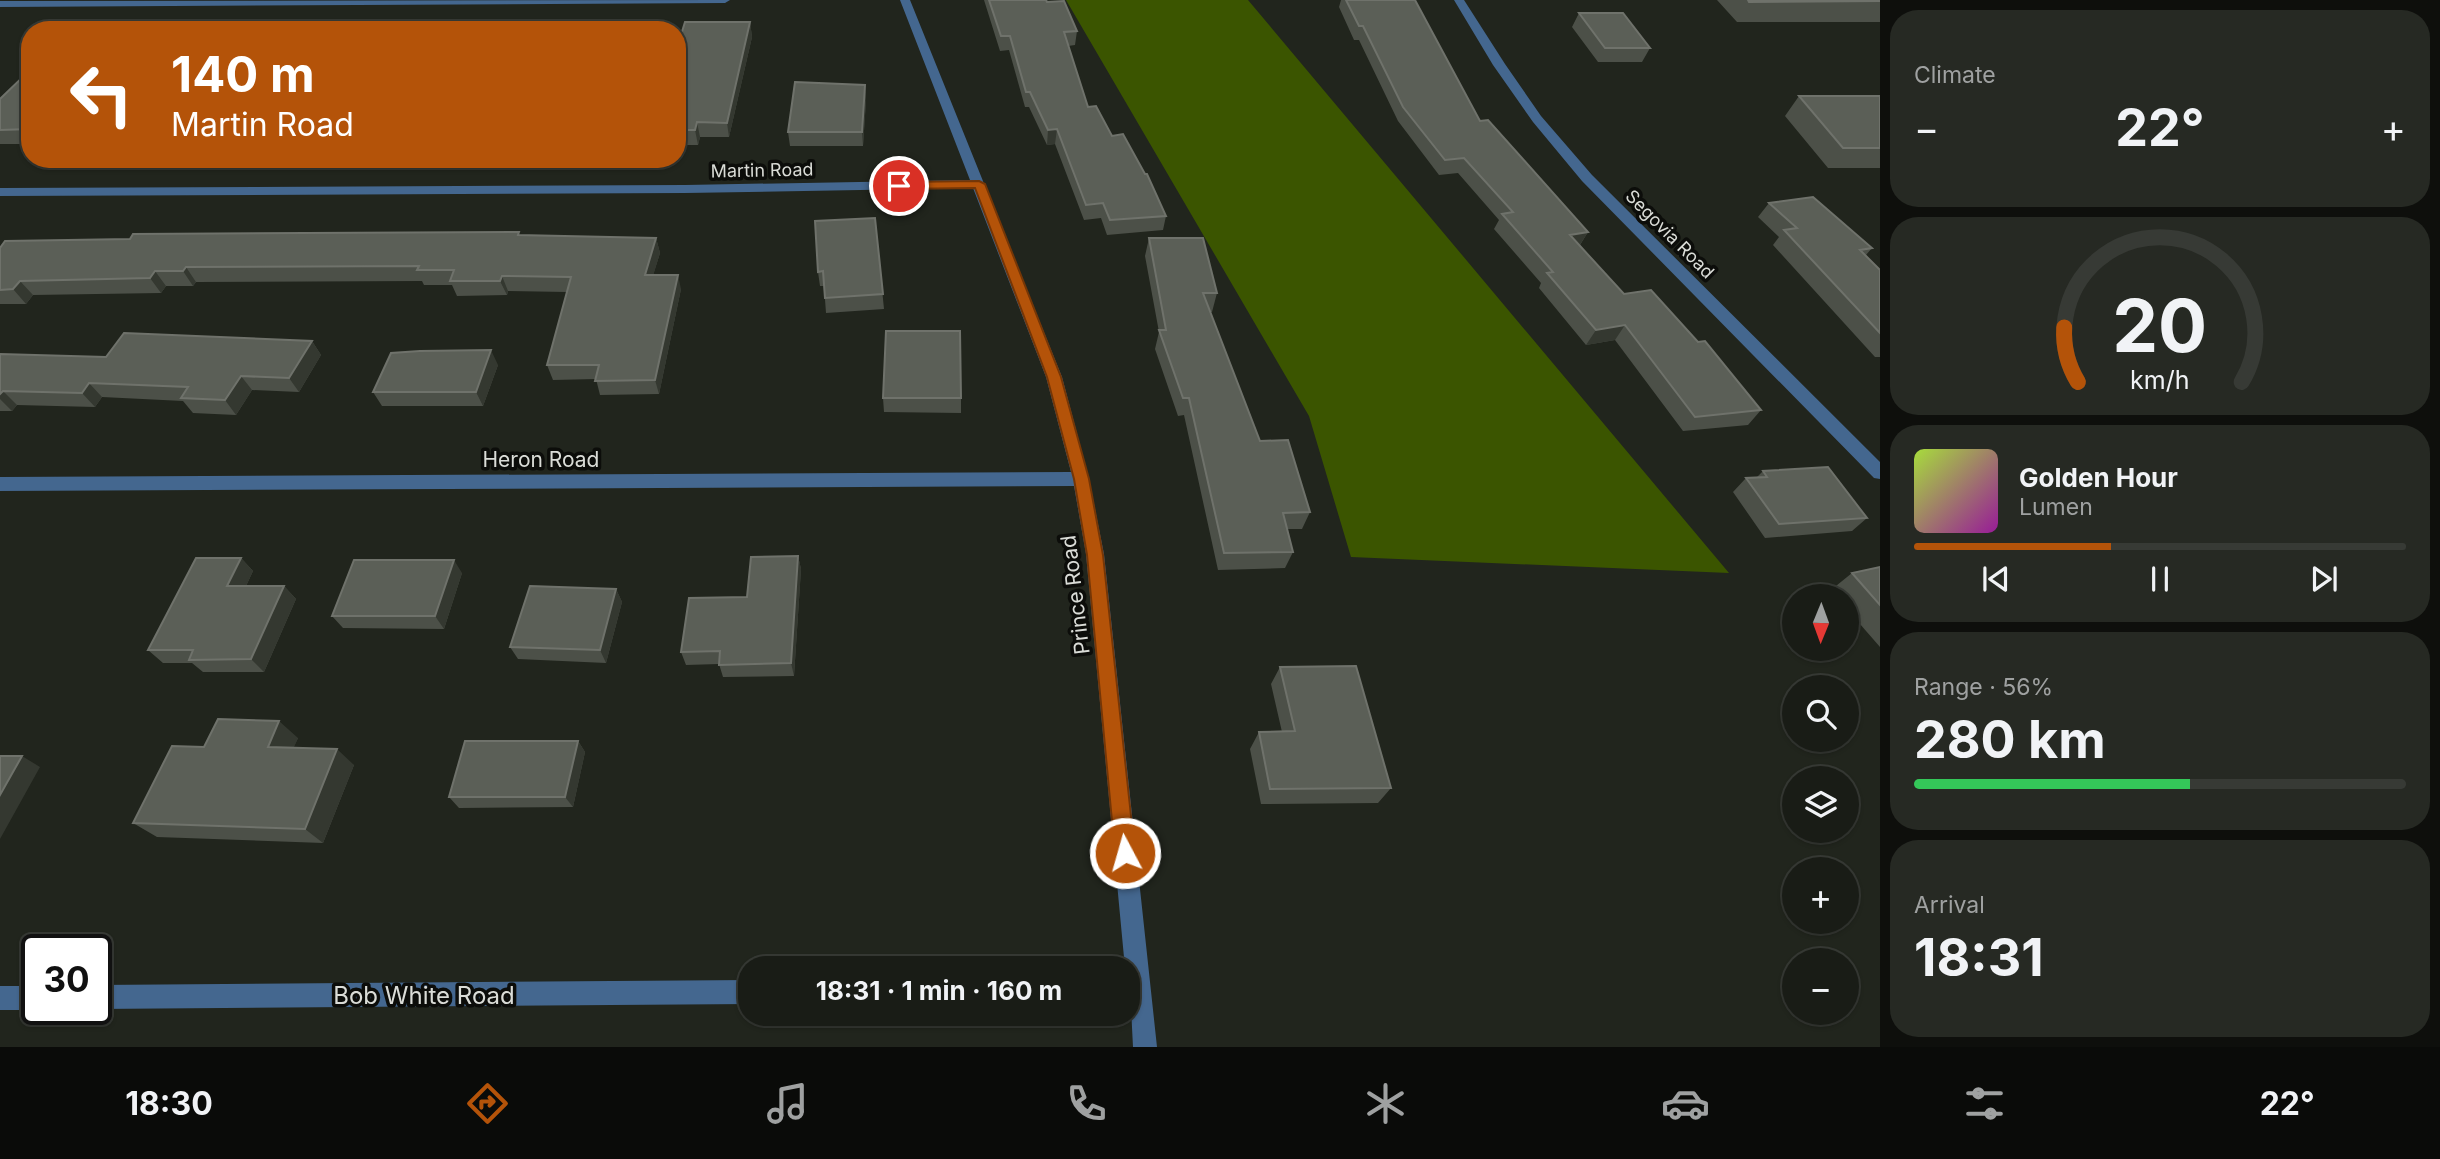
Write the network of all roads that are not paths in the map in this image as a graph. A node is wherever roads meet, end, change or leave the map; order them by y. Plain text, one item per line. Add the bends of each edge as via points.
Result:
1 (725, 0) edge
2 (905, 0) edge
3 (1459, 0) edge
4 (0, 4) edge
5 (979, 184) junction
6 (0, 192) edge
7 (1880, 473) edge
8 (1081, 479) junction
9 (0, 484) edge
10 (1131, 956) edge
11 (738, 992) edge
12 (112, 997) edge
13 (0, 998) edge
14 (21, 998) edge
15 (1140, 1021) edge
16 (1145, 1047) edge

1 - 4 street
2 - 5 street, Prince Road
3 - 7 street, Segovia Road via 1522,97 1587,178
5 - 6 street, Martin Road
5 - 8 street, Prince Road via 1054,377
8 - 9 street, Heron Road
8 - 10 street, Prince Road via 1095,555
11 - 12 street, Bob White Road
13 - 14 street
15 - 16 street, Prince Road

